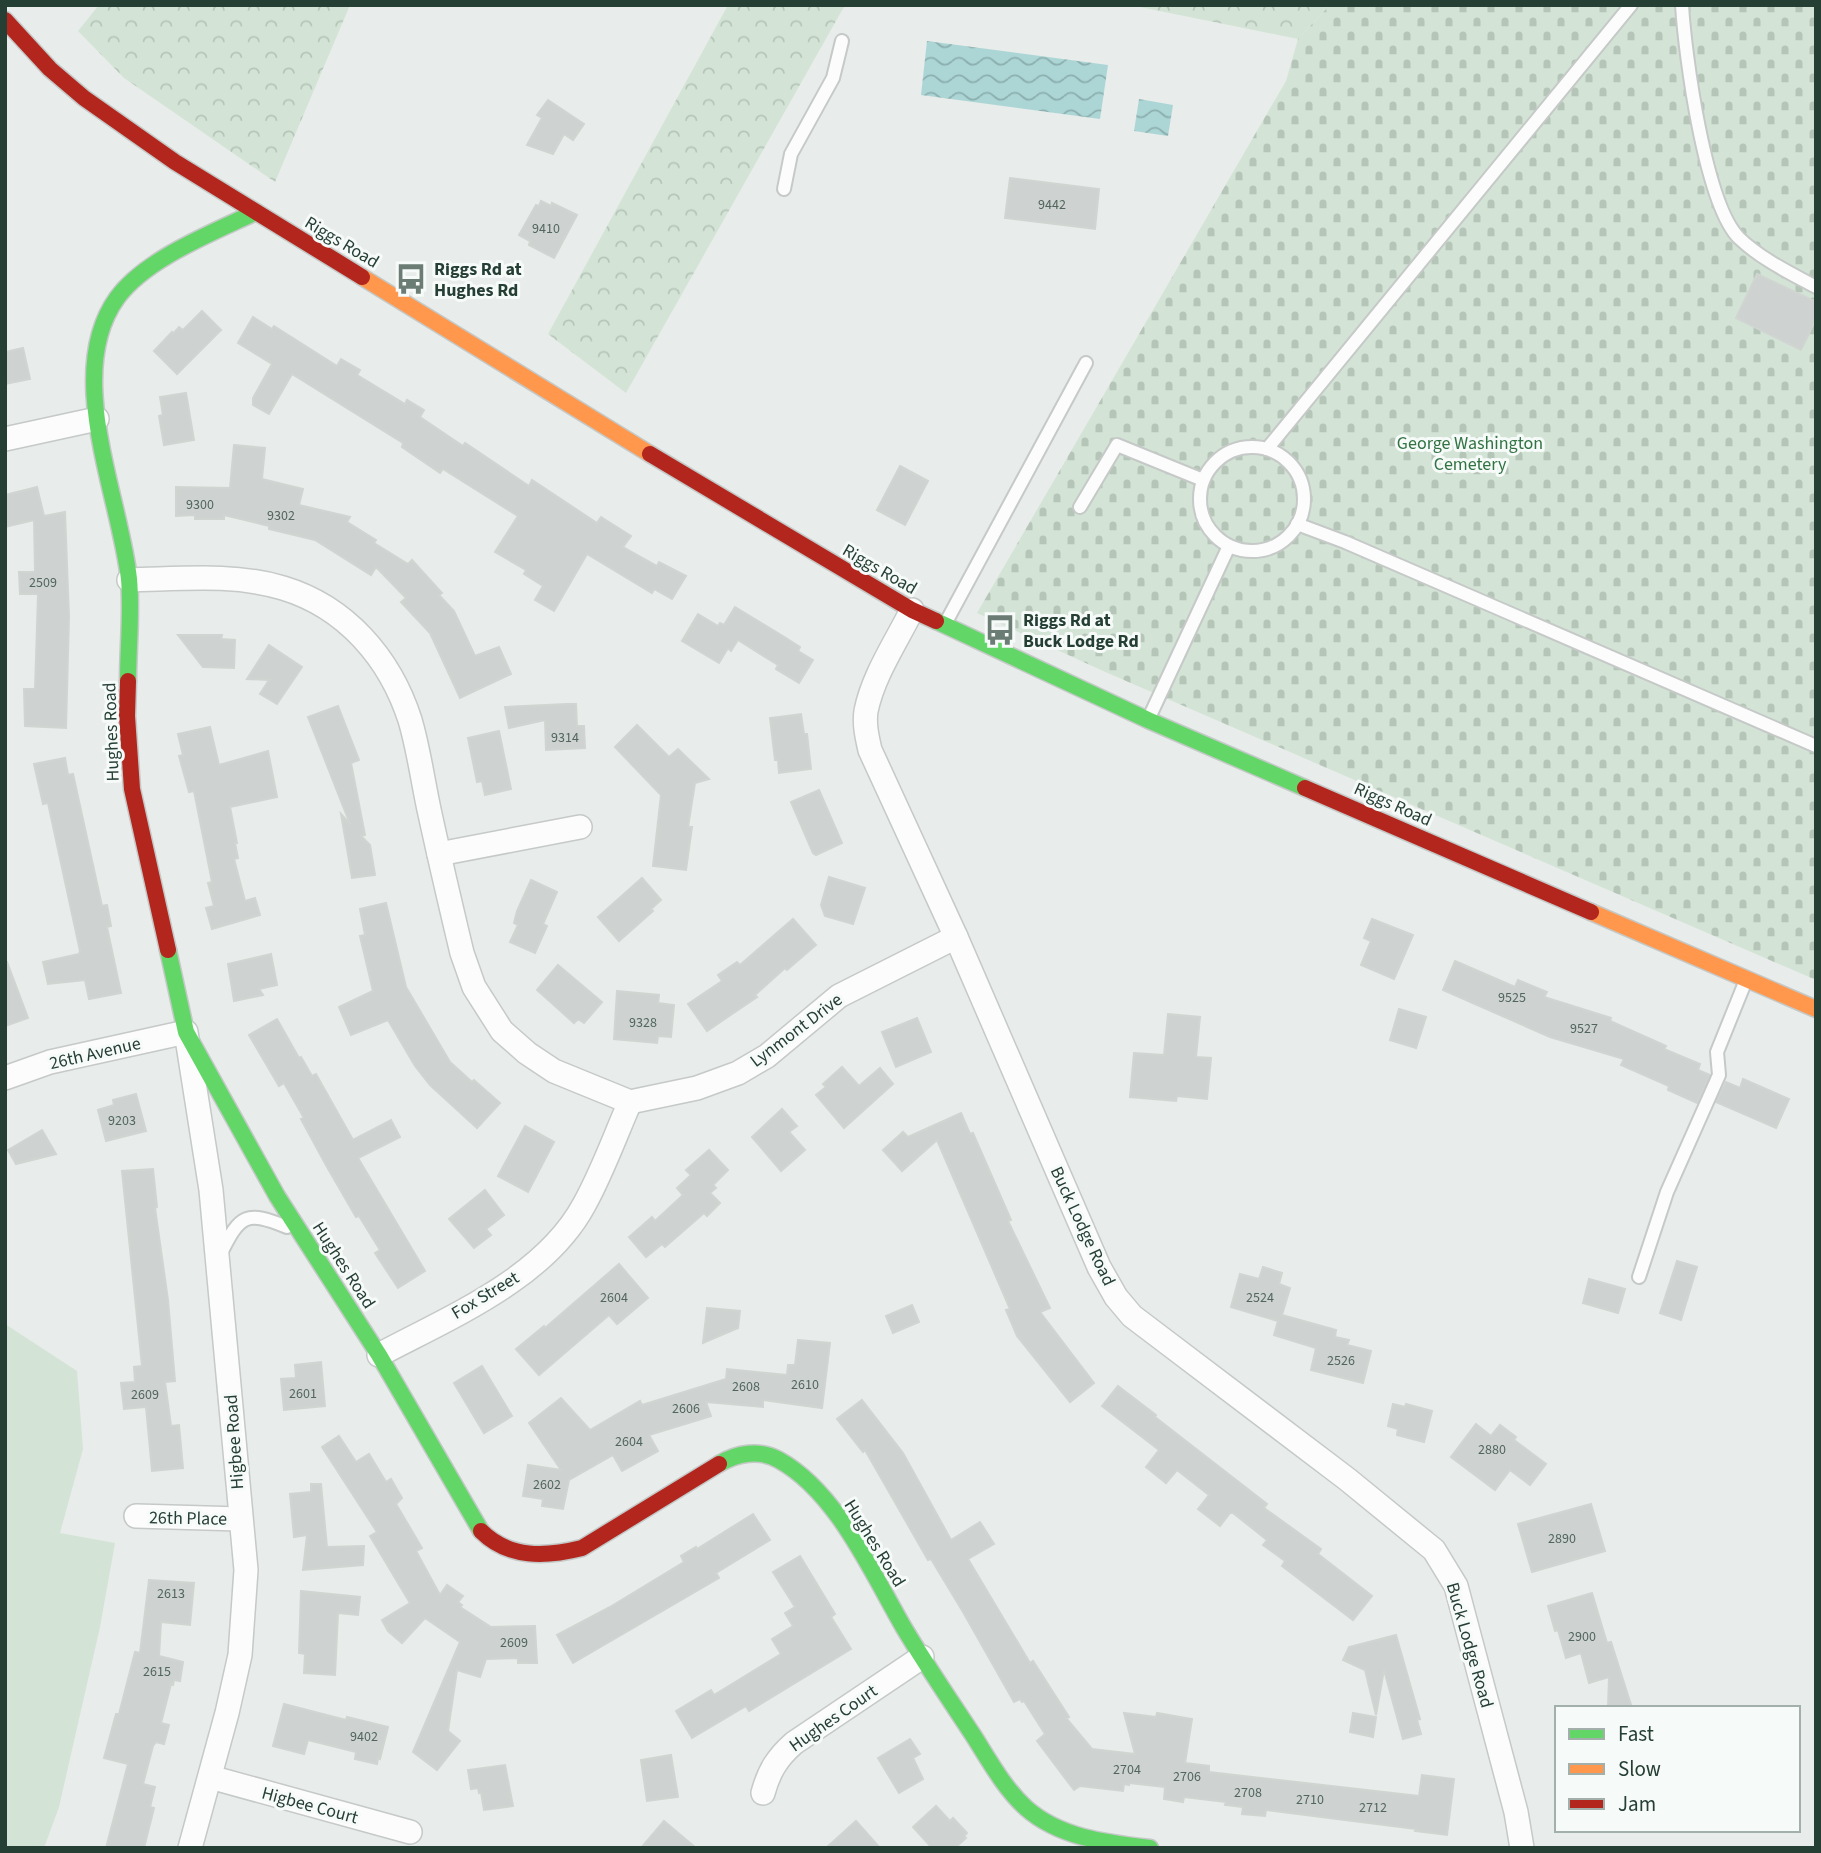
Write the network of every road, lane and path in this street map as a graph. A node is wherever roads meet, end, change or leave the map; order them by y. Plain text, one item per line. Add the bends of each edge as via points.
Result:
1 (1630, 5) edge
2 (1682, 5) edge
3 (5, 20) edge
4 (842, 41) dead end
5 (784, 189) dead end
6 (256, 212) junction
7 (1816, 288) edge
8 (1086, 363) dead end
9 (97, 419) junction
10 (5, 439) edge
11 (1267, 449) junction
12 (1203, 480) junction
13 (1080, 507) dead end
14 (1297, 524) junction
15 (1229, 546) junction
16 (129, 580) junction
17 (912, 610) junction
18 (943, 626) junction
19 (1148, 720) junction
20 (1816, 746) edge
21 (580, 827) dead end
22 (439, 854) junction
23 (956, 937) junction
24 (1746, 979) junction
25 (1816, 1009) edge
26 (186, 1032) junction
27 (5, 1078) edge
28 (630, 1102) junction
29 (306, 1242) junction
30 (217, 1259) junction
31 (1639, 1278) dead end
32 (379, 1356) junction
33 (136, 1516) dead end
34 (240, 1519) junction
35 (922, 1657) junction
36 (210, 1777) junction
37 (763, 1793) dead end
38 (410, 1832) dead end
39 (190, 1848) edge
40 (1150, 1848) edge
41 (1522, 1848) edge

1 - 11 lane
2 - 7 lane via 1691,85 1722,209 1737,236
3 - 6 street, Riggs Road via 84,98
4 - 5 lane via 833,78 791,154
6 - 9 street, Hughes Road via 157,261 116,299 104,322 96,355
6 - 17 street, Riggs Road
8 - 18 lane
9 - 10 street
9 - 16 street, Hughes Road
11 - 12 lane via 1229,451 1218,458
11 - 14 lane via 1280,454 1297,473 1304,498
12 - 13 lane via 1117,445
12 - 15 lane via 1199,492 1203,518
14 - 15 lane via 1280,543 1268,548 1255,551
14 - 20 lane
15 - 19 lane
16 - 22 street via 217,578 282,588 312,600 356,629 393,680 410,720
16 - 26 street, Hughes Road via 127,716 132,789
17 - 18 street, Riggs Road
17 - 23 street, Buck Lodge Road via 876,681 865,730
18 - 19 street, Riggs Road
19 - 24 street, Riggs Road
21 - 22 street
22 - 28 street via 470,976 502,1031 554,1071
23 - 28 street, Lynmont Drive via 839,996 767,1056 738,1073 697,1088
23 - 41 street, Buck Lodge Road via 1116,1297 1132,1315 1417,1534 1447,1568 1456,1586
24 - 25 street, Riggs Road
24 - 31 lane via 1717,1052 1719,1075 1667,1192
26 - 27 street, 26th Avenue via 50,1062
26 - 29 street, Hughes Road
26 - 30 street, Higbee Road via 212,1190
28 - 32 street, Fox Street via 584,1206 544,1255 509,1285
29 - 30 lane via 267,1219 246,1219 235,1224
29 - 32 street, Hughes Road
30 - 34 street, Higbee Road
32 - 35 street, Hughes Road via 457,1493 492,1542 534,1555 582,1548 734,1455 759,1453 779,1459 802,1475 836,1513
33 - 34 street, 26th Place
34 - 36 street, Higbee Road via 246,1570 240,1656
35 - 37 street, Hughes Court via 793,1743 771,1769
35 - 40 street, Hughes Road via 1009,1790 1034,1814 1094,1841
36 - 38 street, Higbee Court
36 - 39 street, Higbee Road

